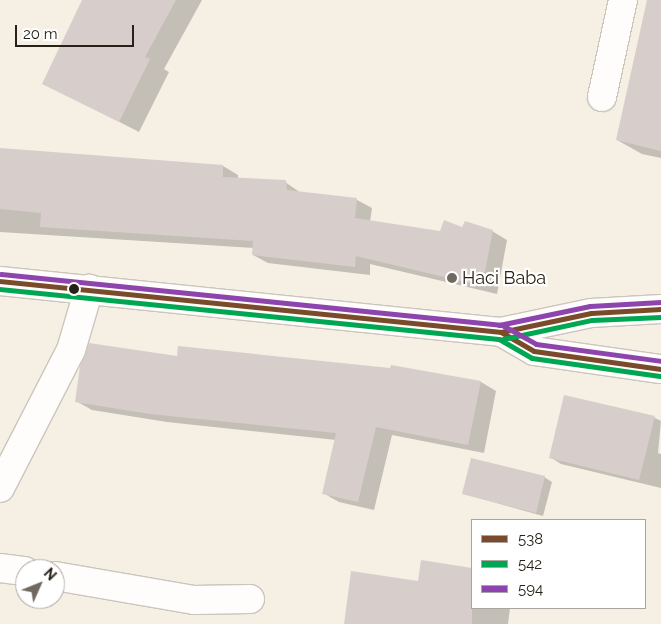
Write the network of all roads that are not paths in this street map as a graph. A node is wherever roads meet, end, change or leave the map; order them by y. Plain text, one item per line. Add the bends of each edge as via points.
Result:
1 (623, 0) edge
2 (602, 97) dead end
3 (0, 281) edge
4 (90, 289) junction
5 (661, 309) edge
6 (501, 332) junction
7 (661, 369) edge
8 (0, 488) edge
9 (0, 568) edge
10 (15, 570) edge
11 (65, 578) edge
12 (250, 599) dead end

1 - 2 street
3 - 4 street
4 - 6 street
4 - 8 street via 71,350
5 - 6 street via 591,313
6 - 7 street via 534,351
9 - 10 street
11 - 12 street via 194,600

